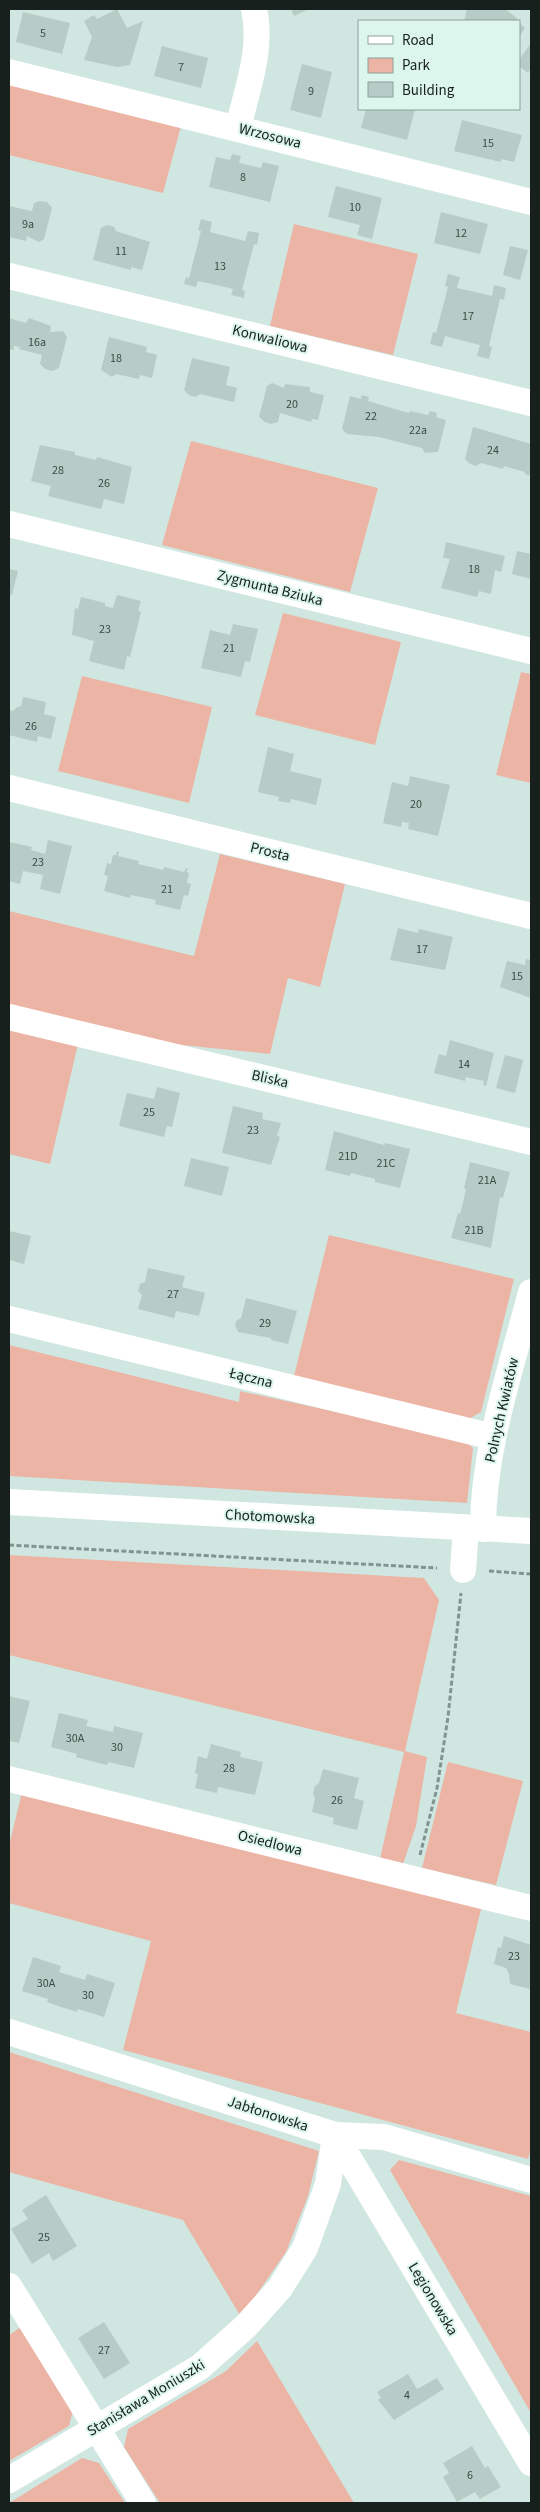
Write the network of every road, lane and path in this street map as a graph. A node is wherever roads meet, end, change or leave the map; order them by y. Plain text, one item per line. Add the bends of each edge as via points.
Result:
1 (254, 9) edge
2 (9, 72) edge
3 (238, 128) junction
4 (531, 202) edge
5 (9, 276) edge
6 (531, 403) edge
7 (9, 524) edge
8 (531, 651) edge
9 (9, 788) edge
10 (531, 916) edge
11 (9, 1017) edge
12 (531, 1142) edge
13 (531, 1292) edge
14 (9, 1319) edge
15 (493, 1437) junction
16 (9, 1502) edge
17 (474, 1528) junction
18 (531, 1531) edge
19 (9, 1545) edge
20 (463, 1570) junction
21 (531, 1574) edge
22 (9, 1779) edge
23 (414, 1879) junction
24 (531, 1908) edge
25 (9, 2032) edge
26 (334, 2135) junction
27 (531, 2180) edge
28 (9, 2286) edge
29 (96, 2427) junction
30 (531, 2463) edge
31 (9, 2480) edge
32 (143, 2503) edge

1 - 3 street via 257,51
2 - 3 street, Wrzosowa
3 - 4 street, Wrzosowa
5 - 6 street, Konwaliowa
7 - 8 street, Zygmunta Bziuka
9 - 10 street, Prosta
11 - 12 street, Bliska
13 - 15 street, Polnych Kwiatów
14 - 15 street, Łączna
15 - 17 street, Polnych Kwiatów via 483,1511
16 - 17 street, Chotomowska
17 - 18 street, Chotomowska
17 - 20 street, Polnych Kwiatów
19 - 20 path
20 - 21 path
20 - 23 path via 438,1779
22 - 23 street, Osiedlowa
23 - 24 street, Osiedlowa
25 - 26 street, Jabłonowska
26 - 27 street, Jabłonowska via 384,2137
26 - 29 street, Stanisława Moniuszki via 328,2184 320,2212 305,2248 280,2288 246,2326 200,2368
26 - 30 street, Legionowska
28 - 29 street
29 - 31 street, Stanisława Moniuszki
29 - 32 street

